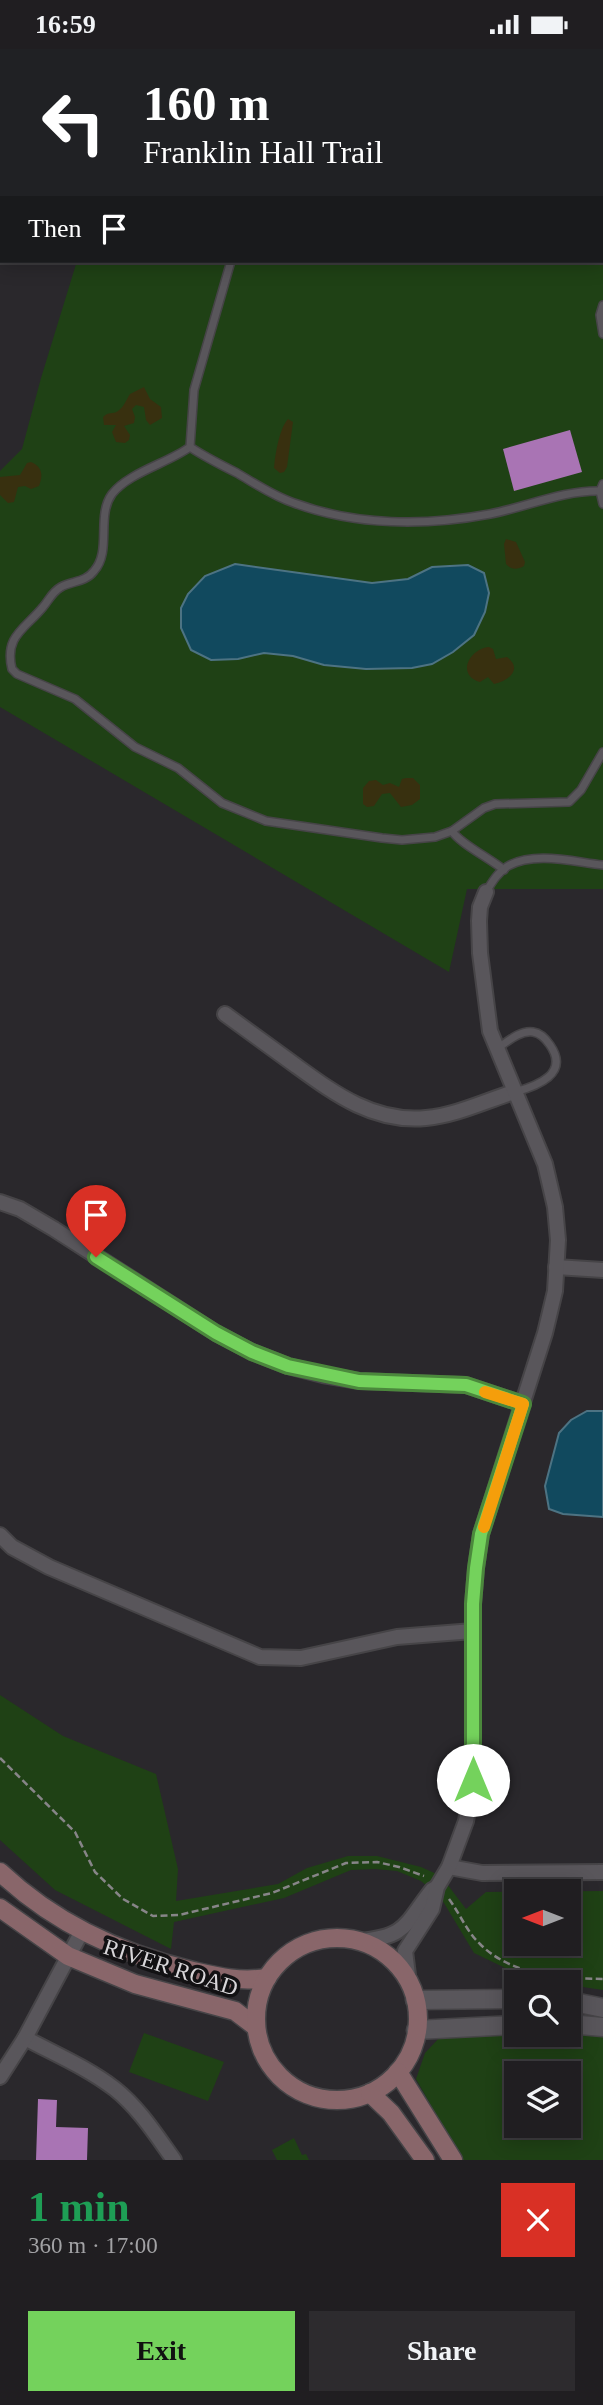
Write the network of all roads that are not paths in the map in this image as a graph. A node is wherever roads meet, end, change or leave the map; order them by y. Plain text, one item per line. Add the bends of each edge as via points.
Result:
1 (230, 263) edge
2 (603, 305) edge
3 (603, 334) edge
4 (190, 447) junction
5 (602, 487) edge
6 (603, 504) edge
7 (603, 752) edge
8 (452, 831) junction
9 (603, 865) edge
10 (504, 870) junction
11 (486, 892) joint
12 (225, 1014) dead end
13 (496, 1049) junction
14 (514, 1092) junction
15 (0, 1202) edge
16 (556, 1267) junction
17 (603, 1270) edge
18 (523, 1404) junction
19 (0, 1535) edge
20 (473, 1631) junction
21 (449, 1867) junction
22 (0, 1872) edge
23 (603, 1872) edge
24 (437, 1887) junction
25 (0, 1908) edge
26 (82, 1931) junction
27 (359, 1941) junction
28 (68, 1956) junction
29 (267, 1979) junction
30 (412, 1991) junction
31 (504, 1998) edge
32 (581, 2003) edge
33 (603, 2008) edge
34 (581, 2025) edge
35 (504, 2026) edge
36 (256, 2027) junction
37 (603, 2027) edge
38 (416, 2030) junction
39 (25, 2038) junction
40 (398, 2072) junction
41 (0, 2077) edge
42 (370, 2093) junction
43 (174, 2160) edge
44 (425, 2160) edge
45 (453, 2160) edge

1 - 4 lane via 194,390
2 - 3 lane
4 - 5 lane via 272,494 327,513 376,521 464,518
4 - 8 lane via 112,493 95,571 54,591 15,635 10,651 12,669 75,699 135,747 178,768 222,803 250,816 289,826 392,839 435,837
5 - 6 lane
7 - 8 lane via 569,802 495,804
8 - 10 lane
9 - 10 lane via 532,859
10 - 11 lane
11 - 13 street via 480,907 480,953
12 - 14 street via 349,1102 373,1112 401,1119 427,1118 456,1113
13 - 14 street
13 - 14 lane via 520,1034 533,1032 545,1038 556,1053 550,1076 541,1084
14 - 16 street via 545,1164 555,1207
15 - 18 street via 20,1209 216,1333 264,1357 359,1381 466,1385
16 - 17 street
16 - 18 street via 545,1333
18 - 20 street via 481,1534
19 - 20 street via 49,1567 260,1657 301,1658 397,1636
20 - 21 street via 473,1780 466,1821
21 - 23 street via 482,1873
21 - 24 street
22 - 26 main road, RIVER ROAD
24 - 27 street via 401,1930 382,1939
24 - 30 street via 432,1909 405,1951
25 - 28 main road, RIVER ROAD
26 - 28 street
26 - 29 main road, RIVER ROAD via 113,1947 180,1968 246,1982
27 - 29 main road via 329,1939 300,1947
27 - 30 main road via 388,1957
28 - 36 main road, RIVER ROAD via 135,1984 234,2011
28 - 39 street
29 - 36 main road via 258,2002
30 - 31 street
30 - 38 main road
32 - 33 street
34 - 37 street
35 - 38 street
36 - 42 main road via 265,2057 296,2089 341,2100
38 - 40 main road via 410,2053
39 - 41 street
39 - 43 street via 117,2090
40 - 42 main road
40 - 45 main road
42 - 44 main road via 391,2113

